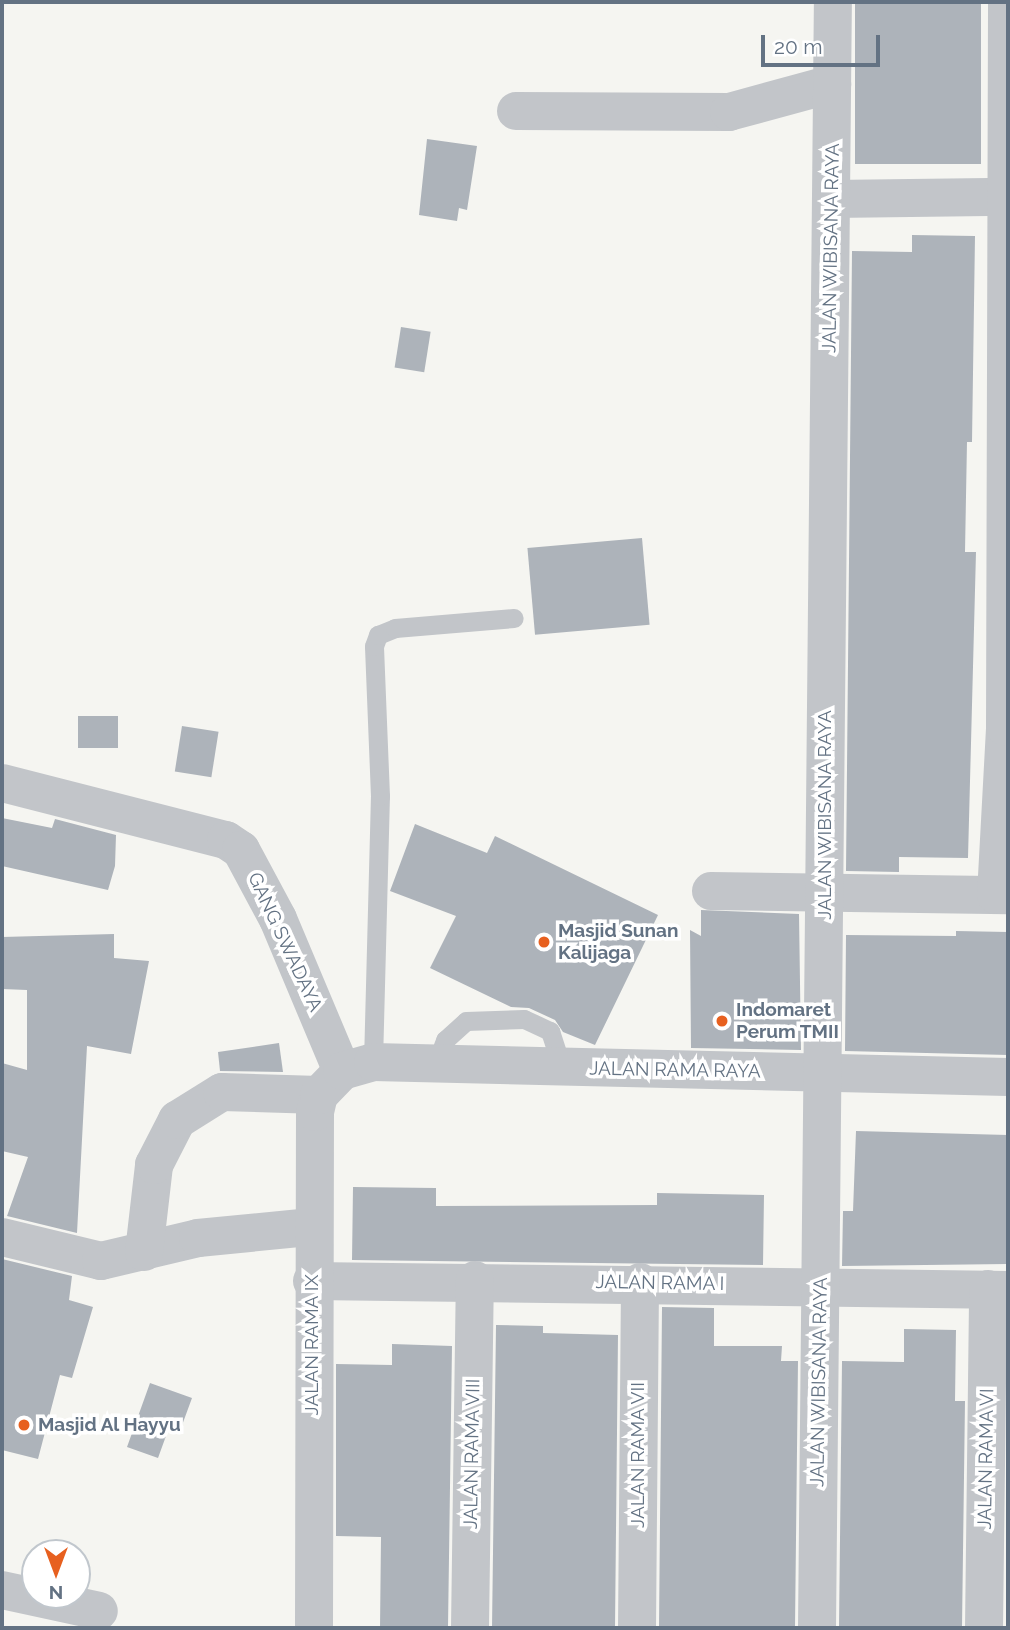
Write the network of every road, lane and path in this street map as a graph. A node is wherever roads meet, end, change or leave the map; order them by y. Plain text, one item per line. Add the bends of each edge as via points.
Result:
1 (833, 2) edge
2 (1007, 2) edge
3 (832, 84) junction
4 (516, 111) dead end
5 (1006, 197) edge
6 (832, 199) junction
7 (1008, 365) edge
8 (1007, 545) edge
9 (514, 618) dead end
10 (1007, 727) edge
11 (2, 783) edge
12 (711, 891) dead end
13 (825, 891) junction
14 (1002, 895) edge
15 (824, 1074) junction
16 (345, 1076) junction
17 (1008, 1077) edge
18 (312, 1227) junction
19 (2, 1237) edge
20 (144, 1252) junction
21 (475, 1280) junction
22 (312, 1281) junction
23 (640, 1282) junction
24 (821, 1287) junction
25 (998, 1289) edge
26 (2, 1590) edge
27 (99, 1611) dead end
28 (314, 1628) edge
29 (470, 1628) edge
30 (637, 1628) edge
31 (817, 1628) edge
32 (984, 1628) edge

1 - 3 street, JALAN WIBISANA RAYA
2 - 5 street
3 - 4 street via 729,112
3 - 6 street, JALAN WIBISANA RAYA
5 - 6 street
5 - 7 street
6 - 13 street, JALAN WIBISANA RAYA
7 - 8 street
8 - 10 street
9 - 16 lane via 395,628 378,635 374,646 380,796
10 - 14 street
11 - 16 street, GANG SWADAYA via 226,840 241,850 278,919
12 - 13 street
13 - 14 street
13 - 15 street, JALAN WIBISANA RAYA
15 - 16 street, JALAN RAMA RAYA via 436,1064
15 - 17 street, JALAN RAMA RAYA
15 - 24 street, JALAN WIBISANA RAYA
16 - 18 street, JALAN RAMA IX via 315,1112
16 - 20 street, JALAN RAMA RAYA via 222,1092 177,1121 155,1165
18 - 20 street via 198,1238
18 - 22 street, JALAN RAMA IX
19 - 20 street via 101,1261
21 - 22 street, JALAN RAMA I
21 - 23 street, JALAN RAMA I
21 - 29 street, JALAN RAMA VIII
22 - 28 street, JALAN RAMA IX
23 - 24 street, JALAN RAMA I
23 - 30 street, JALAN RAMA VII
24 - 25 street, JALAN RAMA I
24 - 31 street, JALAN WIBISANA RAYA
25 - 32 street, JALAN RAMA VI
26 - 27 street

